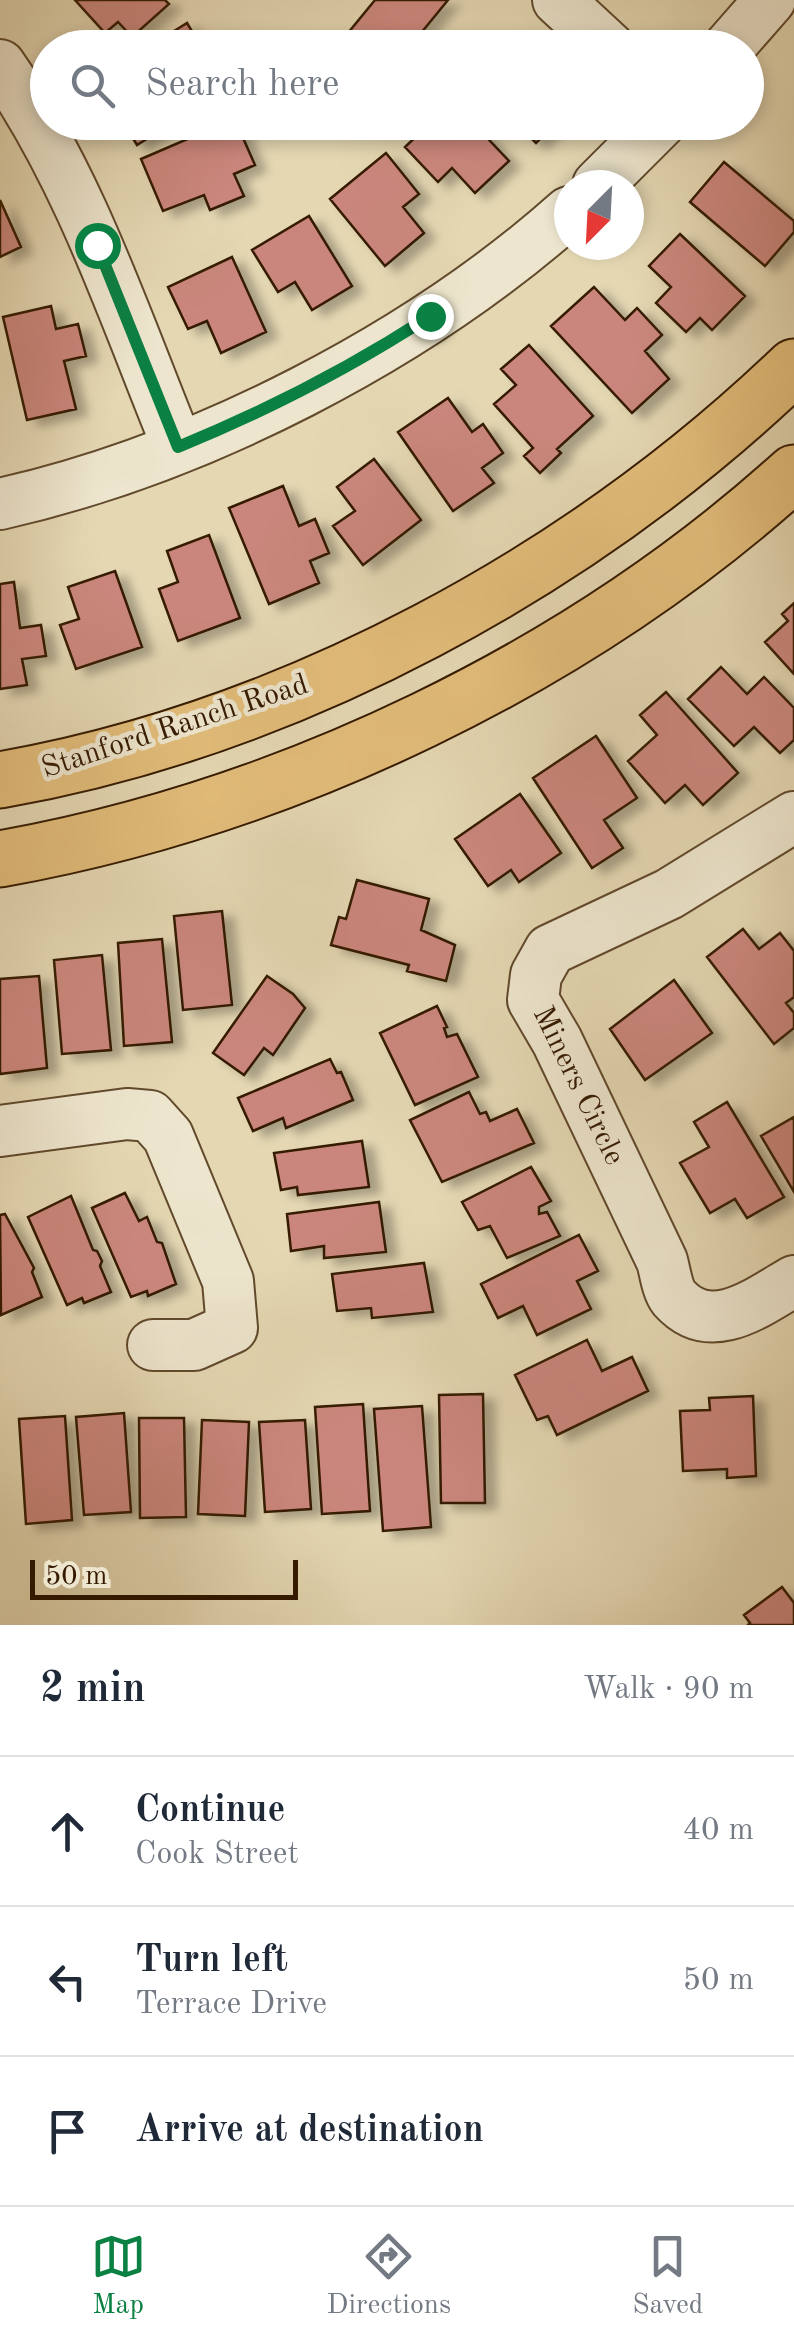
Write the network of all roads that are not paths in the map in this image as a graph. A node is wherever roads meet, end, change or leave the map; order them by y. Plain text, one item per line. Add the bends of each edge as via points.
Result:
1 (558, 0) edge
2 (770, 0) edge
3 (590, 30) edge
4 (744, 30) edge
5 (0, 65) edge
6 (30, 114) edge
7 (45, 140) edge
8 (643, 140) edge
9 (613, 170) edge
10 (554, 224) edge
11 (794, 367) edge
12 (178, 447) junction
13 (794, 472) edge
14 (0, 504) edge
15 (0, 780) edge
16 (794, 817) edge
17 (0, 858) edge
18 (0, 1131) edge
19 (794, 1281) edge
20 (153, 1345) dead end

1 - 3 street
2 - 4 street
5 - 6 street
7 - 12 street via 97,245
8 - 9 street
10 - 12 street via 372,354
11 - 15 main road, Stanford Ranch Road via 662,481 468,609 252,709
12 - 14 street
13 - 17 main road via 644,590 436,713 270,784 117,833
16 - 19 street, Miners Circle via 670,894 550,950 536,975 533,1000 662,1260 673,1296 698,1314 730,1317
18 - 20 street via 127,1114 150,1116 168,1136 228,1280 232,1328 194,1344

